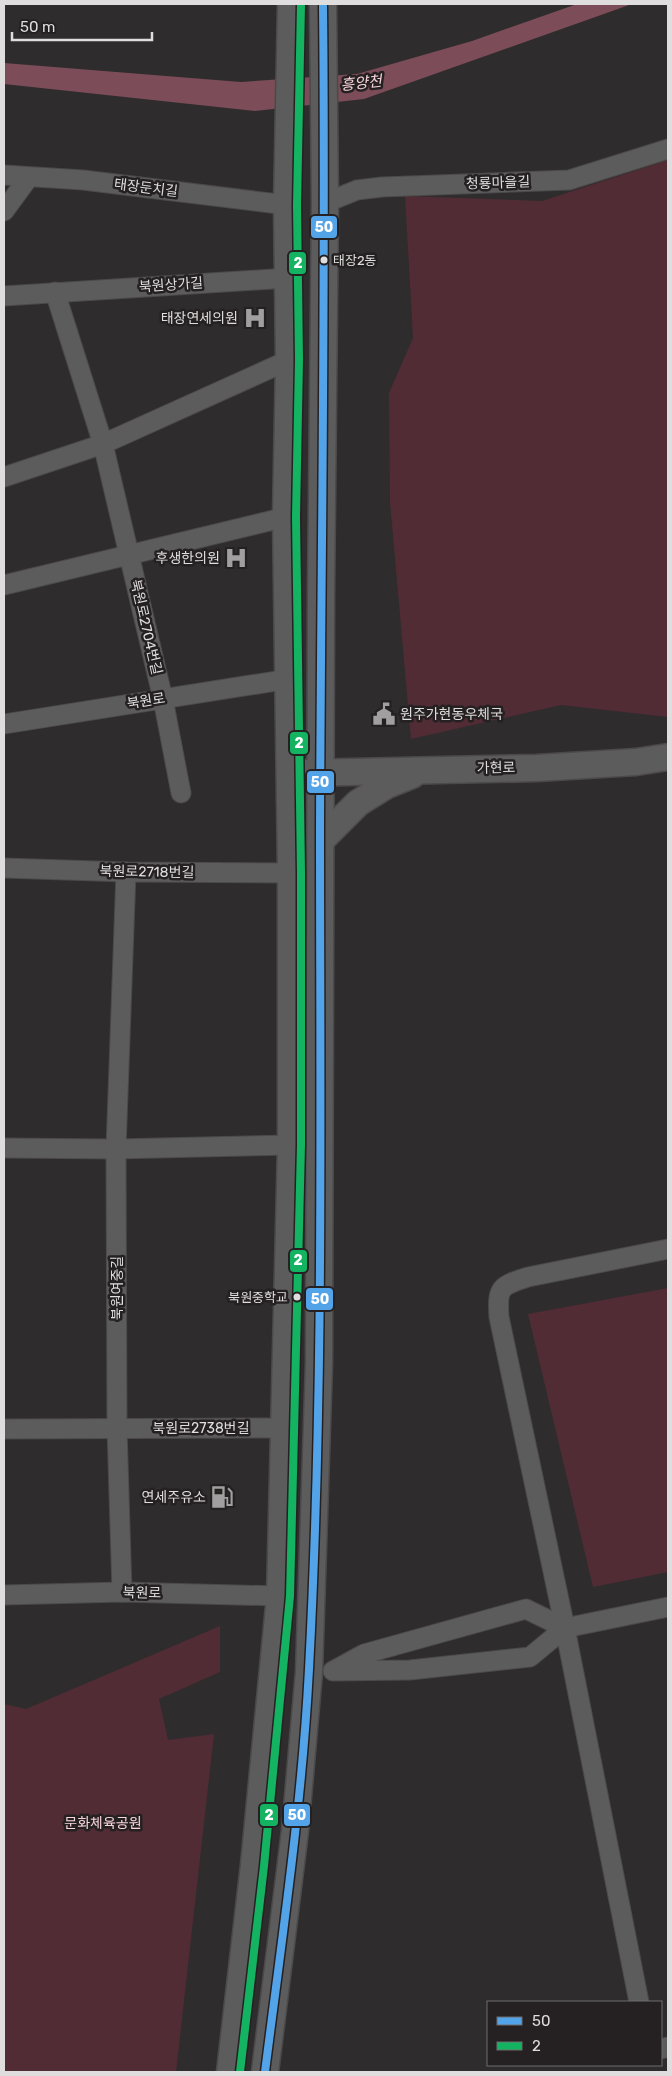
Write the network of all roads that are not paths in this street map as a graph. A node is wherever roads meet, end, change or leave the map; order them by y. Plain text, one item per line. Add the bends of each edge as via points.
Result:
1 (291, 5) edge
2 (323, 5) edge
3 (668, 149) edge
4 (4, 174) edge
5 (29, 177) junction
6 (325, 203) junction
7 (287, 205) junction
8 (4, 211) edge
9 (288, 278) junction
10 (55, 292) junction
11 (4, 296) edge
12 (289, 360) junction
13 (103, 444) junction
14 (4, 477) edge
15 (286, 517) junction
16 (130, 556) junction
17 (4, 585) edge
18 (289, 679) junction
19 (163, 699) junction
20 (4, 724) edge
21 (668, 757) edge
22 (426, 770) junction
23 (322, 773) junction
24 (289, 774) junction
25 (181, 793) dead end
26 (321, 840) junction
27 (4, 868) edge
28 (126, 872) junction
29 (291, 873) junction
30 (291, 1145) junction
31 (321, 1146) junction
32 (4, 1148) edge
33 (116, 1149) junction
34 (668, 1249) edge
35 (117, 1428) junction
36 (284, 1428) junction
37 (4, 1429) edge
38 (122, 1592) junction
39 (4, 1595) edge
40 (280, 1596) junction
41 (668, 1607) edge
42 (565, 1628) junction
43 (321, 1671) junction
44 (272, 1675) junction
45 (639, 2001) edge
46 (230, 2072) edge
47 (266, 2072) edge

1 - 7 street
2 - 6 street
3 - 6 street, 청룡마을길 via 569,180 382,187 357,190
4 - 5 street, 태장둔치길
5 - 7 street, 태장둔치길 via 83,180
5 - 8 street
6 - 23 street
7 - 9 street
9 - 10 street, 북원상가길
9 - 12 street
10 - 11 street, 북원상가길
10 - 13 street
12 - 13 street
12 - 15 street
13 - 14 street
13 - 16 street
15 - 16 street
15 - 18 street
16 - 17 street
16 - 19 street, 북원로2704번길
18 - 19 street, 북원로
18 - 24 street
19 - 20 street, 북원로
19 - 25 street, 북원로2704번길
21 - 22 street, 가현로 via 547,767
22 - 23 street, 가현로
22 - 26 street via 387,785 358,803
23 - 24 street, 가현로
23 - 26 street
24 - 29 street
26 - 31 street
27 - 28 street, 북원로2718번길
28 - 29 street, 북원로2718번길
28 - 33 street, 북원여중길
29 - 30 street
30 - 31 street
30 - 33 street
30 - 36 street
31 - 43 street
32 - 33 street
33 - 35 street, 북원여중길
34 - 42 street via 528,1277 505,1284 498,1296 499,1317
35 - 36 street, 북원로2738번길
35 - 37 street, 북원로2738번길
35 - 38 street
36 - 40 street
38 - 39 street, 북원로
38 - 40 street, 북원로
40 - 44 street
41 - 42 street
42 - 43 street via 530,1657 410,1670
42 - 43 street via 526,1609 364,1654
42 - 45 street
43 - 44 street
43 - 47 street via 294,1831
44 - 46 street

